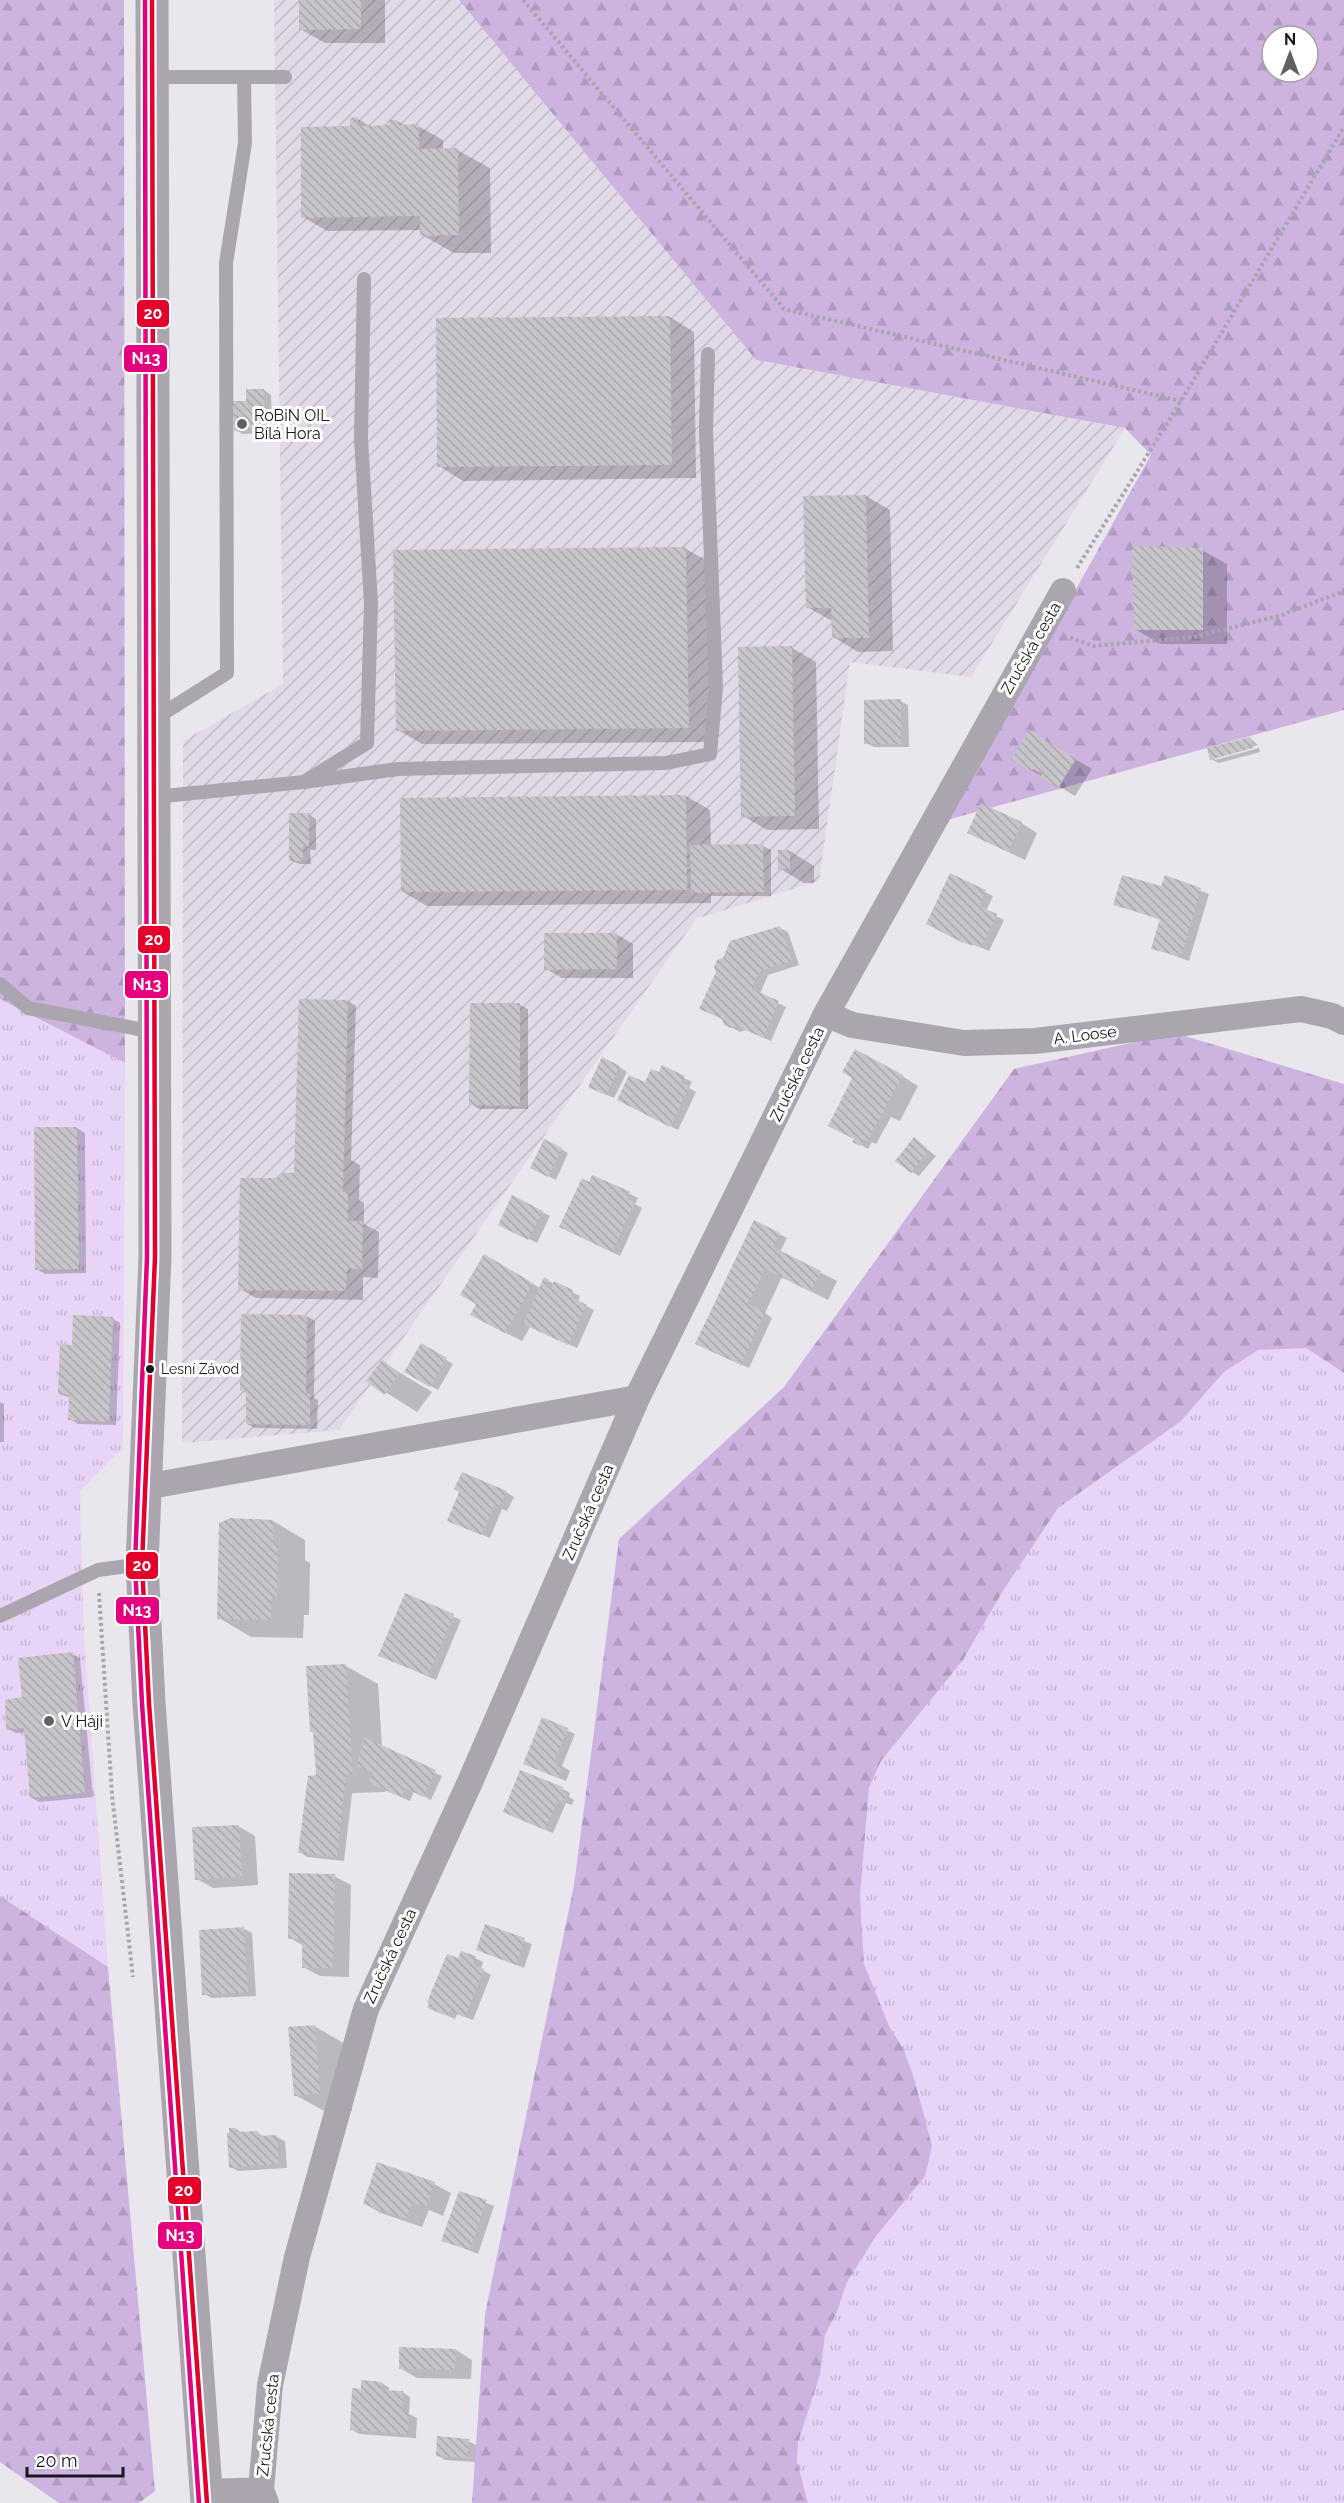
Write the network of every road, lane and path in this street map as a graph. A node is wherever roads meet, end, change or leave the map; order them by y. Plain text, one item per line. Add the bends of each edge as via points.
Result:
1 (152, 0) edge
2 (523, 0) edge
3 (152, 77) junction
4 (244, 77) junction
5 (285, 77) dead end
6 (1344, 127) edge
7 (363, 279) dead end
8 (708, 354) dead end
9 (1181, 401) junction
10 (1063, 591) joint
11 (1344, 591) edge
12 (1041, 628) junction
13 (154, 719) junction
14 (304, 782) junction
15 (154, 797) junction
16 (0, 984) edge
17 (826, 1014) junction
18 (1344, 1022) edge
19 (156, 1032) junction
20 (637, 1398) junction
21 (145, 1487) junction
22 (142, 1564) junction
23 (0, 1616) edge
24 (263, 2496) edge
25 (207, 2498) edge

1 - 3 main road
2 - 9 path via 784,309
3 - 4 lane
3 - 13 main road
4 - 5 lane
4 - 13 lane via 245,143 226,262 227,673
6 - 9 path
7 - 14 lane via 361,439 371,603 367,743
8 - 14 lane via 706,429 716,688 710,754 666,764 398,769
9 - 10 path
10 - 12 street, Zručská cesta
11 - 12 path via 1282,615 1194,637 1093,646
12 - 17 street, Zručská cesta
13 - 15 main road
14 - 15 lane
15 - 19 main road
16 - 19 lane via 28,1008
17 - 18 street, A. Loose via 852,1025 964,1043 1035,1041 1301,1009
17 - 20 street, Zručská cesta
19 - 21 main road via 155,1257
20 - 21 street
20 - 24 street, Zručská cesta via 470,1782 366,2009 297,2257 270,2385
21 - 22 main road
22 - 23 lane via 98,1570
22 - 25 main road
24 - 25 street, Zručská cesta

